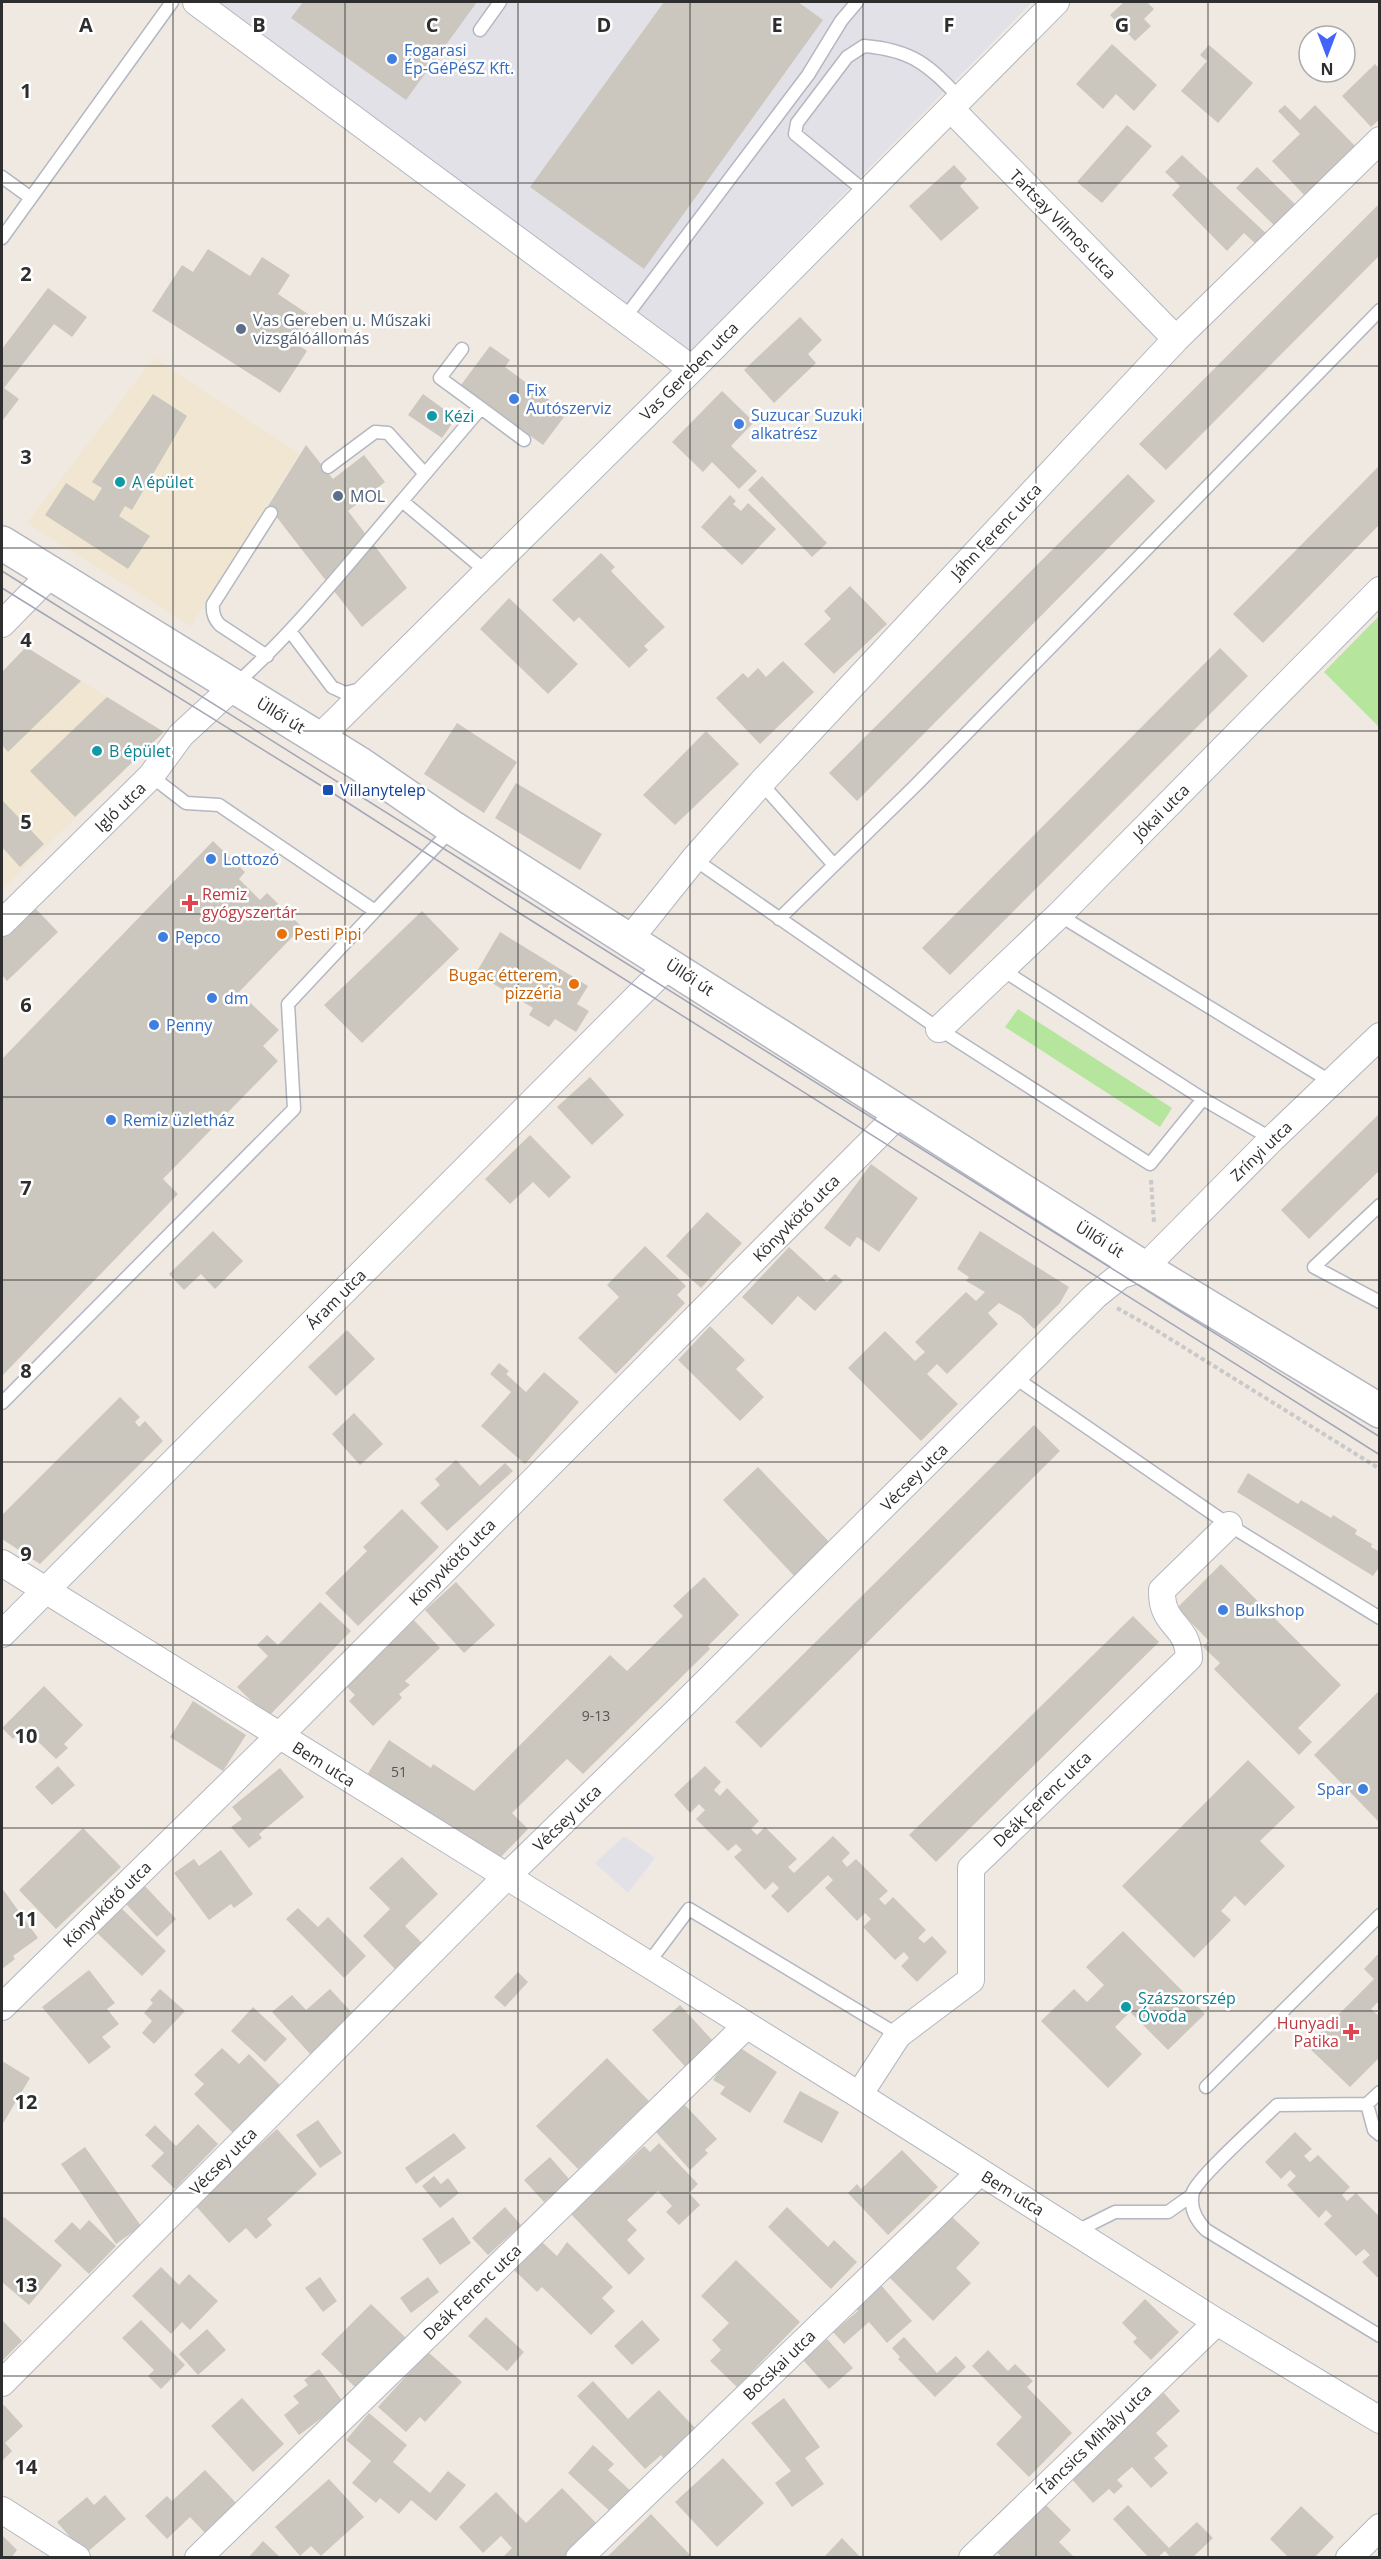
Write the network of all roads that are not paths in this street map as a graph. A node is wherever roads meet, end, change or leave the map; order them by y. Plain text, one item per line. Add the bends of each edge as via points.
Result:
1 (172, 2) edge
2 (196, 2) edge
3 (500, 2) edge
4 (858, 2) edge
5 (1056, 2) edge
6 (480, 30) dead end
7 (956, 104) junction
8 (1380, 140) edge
9 (2, 177) edge
10 (867, 193) junction
11 (31, 198) junction
12 (2, 238) edge
13 (1380, 310) edge
14 (624, 319) junction
15 (1176, 339) junction
16 (462, 349) dead end
17 (692, 369) junction
18 (482, 408) junction
19 (524, 440) dead end
20 (328, 468) dead end
21 (425, 474) junction
22 (402, 501) junction
23 (271, 513) dead end
24 (2, 543) edge
25 (487, 572) junction
26 (52, 573) junction
27 (1380, 590) edge
28 (2, 624) edge
29 (290, 631) junction
30 (267, 656) junction
31 (381, 678) junction
32 (232, 687) junction
33 (319, 738) junction
34 (151, 777) junction
35 (761, 783) junction
36 (453, 828) junction
37 (693, 860) junction
38 (834, 865) junction
39 (375, 911) junction
40 (1059, 915) junction
41 (779, 919) junction
42 (2, 923) edge
43 (630, 939) junction
44 (670, 964) junction
45 (1001, 969) junction
46 (939, 1029) junction
47 (1380, 1036) edge
48 (1333, 1083) junction
49 (1203, 1099) junction
50 (900, 1113) junction
51 (1272, 1139) junction
52 (1380, 1205) edge
53 (1150, 1261) junction
54 (1380, 1302) edge
55 (1014, 1377) junction
56 (2, 1403) edge
57 (1380, 1410) edge
58 (1229, 1525) junction
59 (2, 1563) edge
60 (46, 1591) junction
61 (1380, 1618) edge
62 (2, 1634) edge
63 (279, 1736) junction
64 (507, 1876) junction
65 (1380, 1915) edge
66 (647, 1965) junction
67 (2, 2007) edge
68 (746, 2026) junction
69 (898, 2036) junction
70 (1206, 2087) dead end
71 (1380, 2092) edge
72 (859, 2095) junction
73 (1366, 2104) junction
74 (1380, 2135) edge
75 (980, 2172) junction
76 (1192, 2195) junction
77 (1075, 2232) junction
78 (1217, 2322) junction
79 (1380, 2336) edge
80 (2, 2383) edge
81 (1380, 2420) edge
82 (2, 2510) edge
83 (1380, 2527) edge
84 (77, 2558) edge
85 (198, 2558) edge
86 (579, 2558) edge
87 (972, 2558) edge
88 (1349, 2558) edge

1 - 11 lane
2 - 14 street
3 - 6 lane
4 - 14 lane via 841,21 808,75
5 - 7 street, Vas Gereben utca
7 - 10 street, Vas Gereben utca
7 - 10 lane via 932,68 918,59 896,50 864,46 847,57 797,123 795,134
7 - 15 street, Tartsay Vilmos utca
8 - 15 street, Jáhn Ferenc utca
9 - 11 lane
10 - 17 street, Vas Gereben utca
11 - 12 lane
13 - 38 lane
14 - 17 street
15 - 35 street, Jáhn Ferenc utca
16 - 18 lane via 440,378
17 - 25 street, Vas Gereben utca
18 - 19 lane
18 - 21 lane
20 - 21 lane via 381,431 388,433
21 - 22 lane
22 - 25 lane
22 - 29 lane
23 - 30 lane via 212,610 220,625
24 - 26 main road, Üllői út
25 - 31 street, Vas Gereben utca
26 - 28 street
26 - 32 main road, Üllői út
27 - 40 street, Jókai utca
29 - 30 lane
29 - 31 lane via 338,691 354,692
30 - 32 lane
31 - 33 street, Vas Gereben utca
32 - 33 main road, Üllői út
32 - 34 street, Igló utca via 181,735
33 - 36 main road, Üllői út
34 - 39 lane via 186,803 219,805
34 - 42 street, Igló utca
35 - 37 street, Jáhn Ferenc utca
35 - 38 lane
36 - 39 lane
36 - 43 main road, Üllői út
37 - 41 lane
37 - 43 street, Jáhn Ferenc utca
38 - 41 lane
39 - 56 lane via 288,1004 294,1109
40 - 45 street, Jókai utca
40 - 48 lane
41 - 46 lane
43 - 44 main road, Üllői út
44 - 50 main road, Üllői út
44 - 60 street, Áram utca
45 - 46 street, Jókai utca
45 - 49 lane
46 - 49 lane via 1150,1164
47 - 48 street, Zrínyi utca
48 - 51 street, Zrínyi utca
49 - 51 lane
50 - 53 main road, Üllői út
50 - 63 street, Könyvkötő utca
51 - 53 street, Zrínyi utca
52 - 54 lane via 1314,1267
53 - 55 street, Vécsey utca via 1121,1275 1095,1296
53 - 57 main road, Üllői út
55 - 58 lane
55 - 64 street, Vécsey utca
58 - 61 lane
58 - 69 street, Deák Ferenc utca via 1162,1590 1162,1606 1184,1635 1189,1658 971,1868 971,1980
59 - 60 street, Bem utca
60 - 62 street, Áram utca
60 - 63 street, Bem utca
63 - 64 street, Bem utca
63 - 67 street, Könyvkötő utca
64 - 66 street, Bem utca
64 - 80 street, Vécsey utca
65 - 70 lane
66 - 68 street, Bem utca
66 - 69 lane via 689,1909
68 - 72 street, Bem utca
68 - 85 street, Deák Ferenc utca
69 - 72 street, Deák Ferenc utca
71 - 73 lane
72 - 75 street, Bem utca
73 - 74 lane via 1374,2130
73 - 76 lane via 1277,2105 1198,2183
75 - 77 street, Bem utca
75 - 86 street, Bocskai utca
76 - 77 lane via 1168,2212 1115,2212
76 - 79 lane via 1196,2218 1206,2230
77 - 78 street, Bem utca
78 - 81 street, Bem utca
78 - 87 street, Táncsics Mihály utca
82 - 84 street
83 - 88 street

